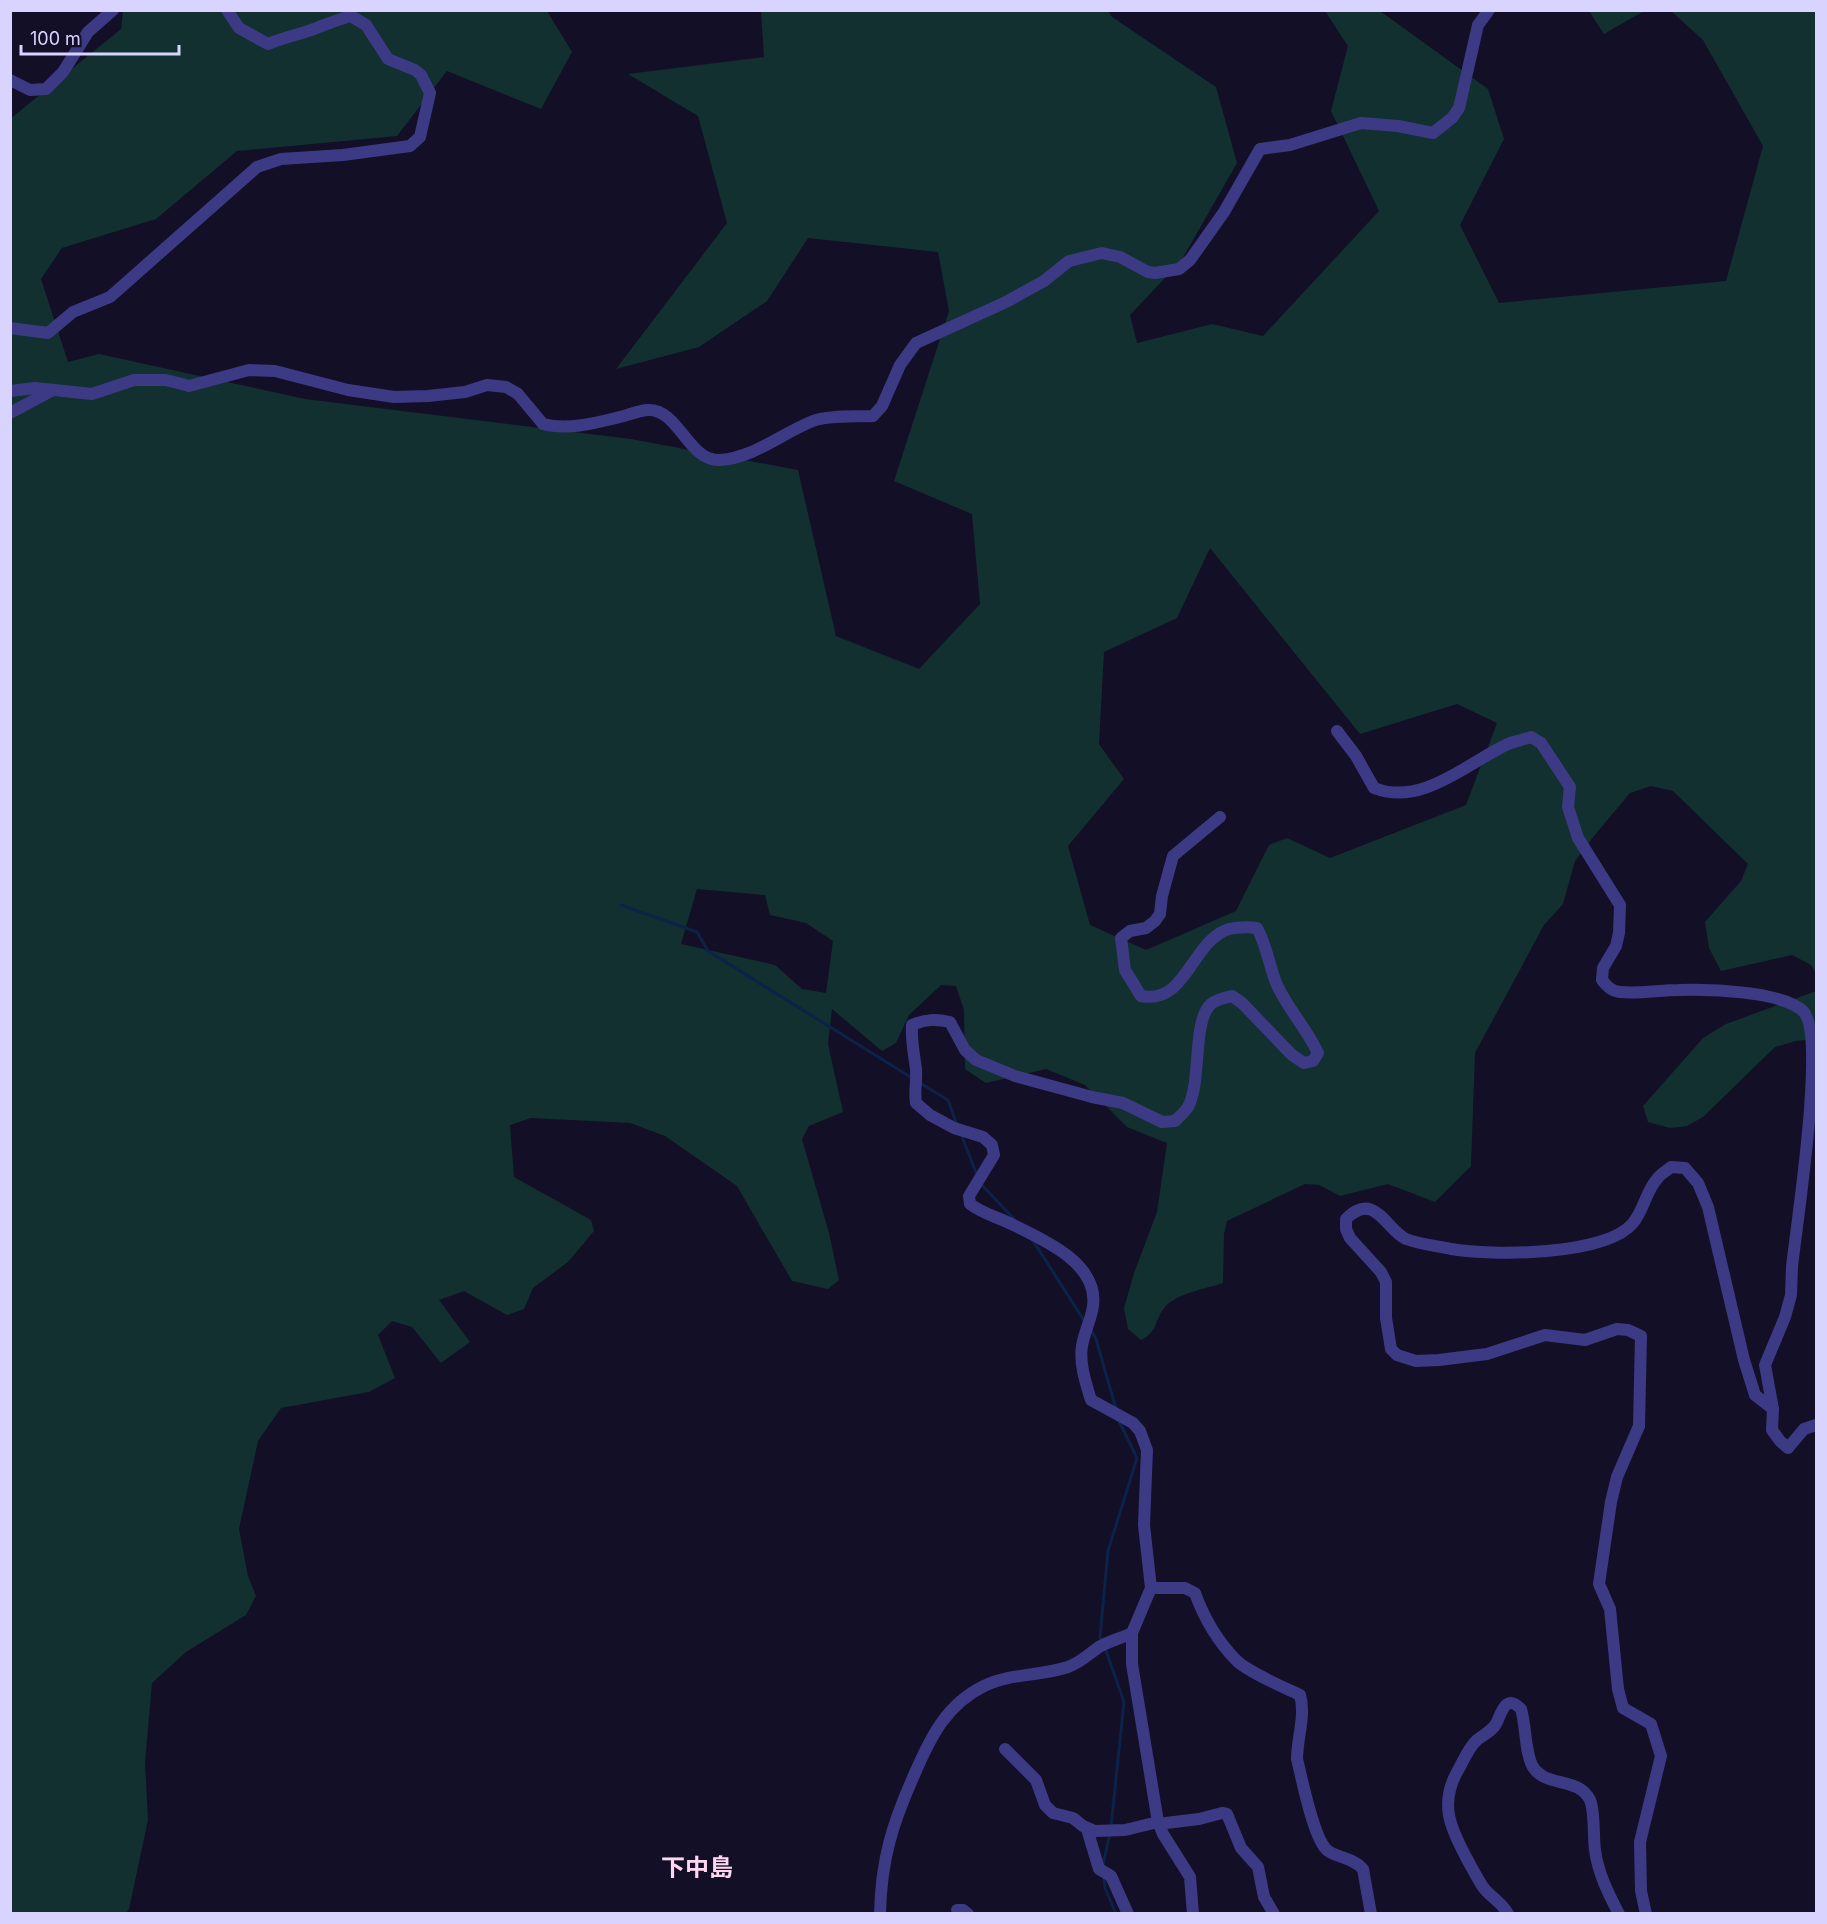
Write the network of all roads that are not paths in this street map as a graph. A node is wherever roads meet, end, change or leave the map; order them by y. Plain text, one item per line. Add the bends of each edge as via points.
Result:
1 (112, 10) edge
2 (227, 10) edge
3 (1489, 10) edge
4 (10, 80) edge
5 (10, 328) edge
6 (53, 390) junction
7 (10, 391) edge
8 (10, 413) edge
9 (1337, 731) dead end
10 (1220, 817) dead end
11 (1773, 1409) junction
12 (1816, 1425) edge
13 (1151, 1588) junction
14 (1132, 1633) junction
15 (1005, 1749) dead end
16 (1158, 1823) junction
17 (1087, 1829) junction
18 (880, 1914) edge
19 (1128, 1914) edge
20 (1193, 1914) edge
21 (1274, 1914) edge
22 (1371, 1914) edge
23 (1508, 1914) edge
24 (1619, 1914) edge
25 (1646, 1914) edge

1 - 4 street via 88,32 63,72 46,89 30,90
2 - 5 street via 239,28 268,44 351,16 366,25 388,59 415,70 430,93 420,137 410,146 281,159 257,167 110,297 73,312 48,333
3 - 6 street via 1478,25 1459,108 1433,133 1360,123 1290,145 1260,148 1224,212 1191,260 1179,269 1148,272 1120,257 1102,253 1069,261 1044,281 1006,302 916,343 873,416 815,420 746,454 718,460 703,455 675,423 656,411 566,427 543,424 518,394 506,387 487,385 465,392 394,397 275,371 249,370 189,386 166,380 134,380 92,394
6 - 7 street
6 - 8 street
9 - 11 street via 1374,788 1399,793 1434,785 1510,743 1531,737 1541,743 1570,787 1568,807 1578,838 1620,905 1616,946 1602,968 1602,980 1607,987 1618,992 1755,994 1795,1005 1805,1012 1814,1052 1810,1114 1791,1295 1765,1365
10 - 13 street via 1173,856 1155,921 1121,938 1125,970 1141,996 1162,996 1184,976 1215,936 1228,930 1257,928 1276,983 1318,1053 1314,1061 1304,1063 1292,1055 1232,996 1219,999 1209,1005 1200,1025 1188,1108 1175,1121 1162,1122 1123,1103 1015,1076 976,1060 965,1050 950,1022 923,1020 912,1025 916,1103 930,1115 983,1137 992,1145 994,1155 969,1196 970,1204 1057,1248 1074,1260 1088,1278 1093,1305 1082,1349 1091,1401 1133,1423 1147,1450 1144,1525
11 - 12 street via 1772,1430 1788,1448 1804,1428
11 - 25 street via 1755,1395 1707,1207 1698,1183 1685,1168 1671,1167 1657,1179 1633,1223 1621,1234 1550,1252 1470,1252 1404,1238 1369,1209 1352,1213 1346,1219 1350,1238 1386,1282 1386,1318 1391,1349 1397,1355 1416,1361 1439,1360 1487,1354 1545,1335 1585,1340 1617,1329 1641,1336 1639,1426 1617,1477 1599,1584 1610,1610 1623,1708 1651,1724 1661,1756 1640,1842 1641,1891
13 - 14 street
13 - 22 street via 1185,1588 1195,1593 1203,1615 1239,1662 1300,1695 1303,1706 1297,1759 1319,1840 1329,1852 1363,1869
14 - 16 street via 1132,1664
14 - 18 street via 1103,1645 1074,1665 985,1685 950,1710 928,1741 888,1840
15 - 17 street via 1036,1780 1050,1811 1072,1818
16 - 17 street via 1120,1830
16 - 20 street via 1190,1877
16 - 21 street via 1227,1814 1241,1848 1258,1867 1264,1897
17 - 19 street via 1098,1867 1111,1876
23 - 24 street via 1482,1886 1454,1834 1448,1811 1451,1786 1469,1751 1495,1726 1510,1703 1521,1709 1531,1764 1539,1776 1576,1786 1591,1801 1599,1872

